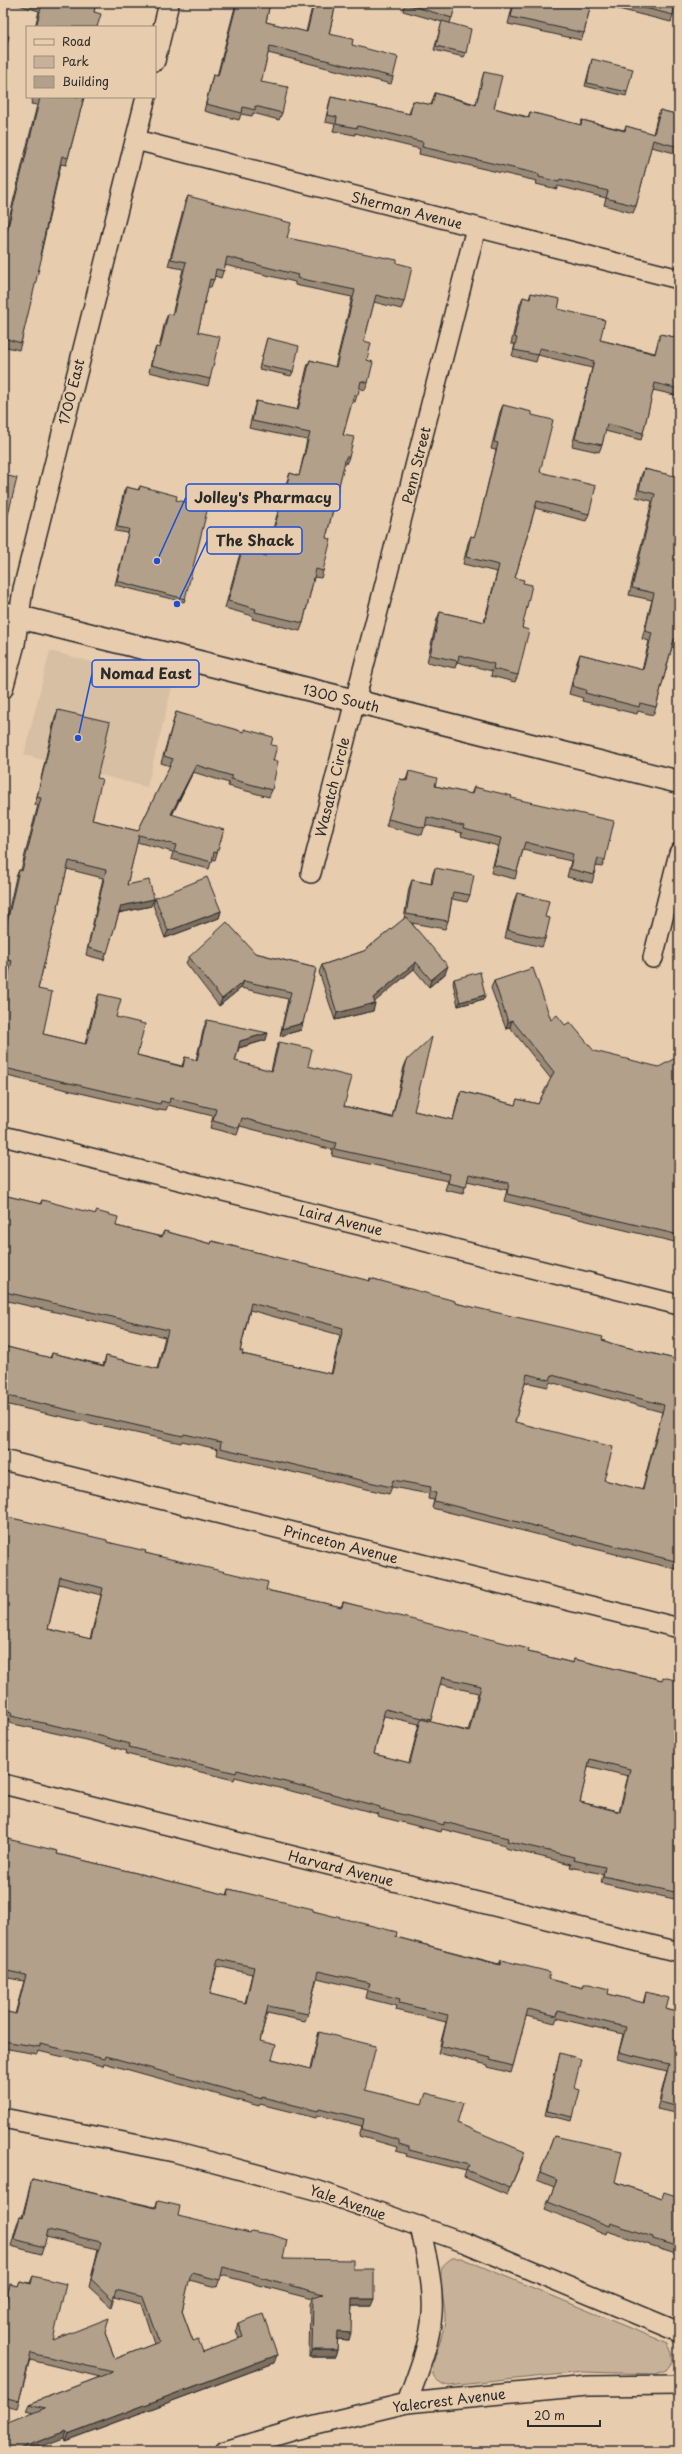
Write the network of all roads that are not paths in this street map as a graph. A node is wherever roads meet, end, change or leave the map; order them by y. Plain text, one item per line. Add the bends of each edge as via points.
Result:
1 (169, 3) edge
2 (156, 57) edge
3 (146, 98) edge
4 (136, 140) junction
5 (476, 228) junction
6 (679, 279) edge
7 (11, 615) edge
8 (3, 689) edge
9 (355, 701) junction
10 (679, 782) edge
11 (679, 853) edge
12 (311, 873) dead end
13 (653, 958) dead end
14 (3, 1136) edge
15 (679, 1304) edge
16 (3, 1460) edge
17 (679, 1628) edge
18 (3, 1784) edge
19 (679, 1952) edge
20 (3, 2118) edge
21 (420, 2226) junction
22 (679, 2332) edge
23 (679, 2385) edge
24 (407, 2403) junction
25 (225, 2451) edge

1 - 2 street
3 - 4 street, 1700 East
4 - 5 street, Sherman Avenue
4 - 7 street, 1700 East via 23,589
5 - 6 street, Sherman Avenue
5 - 9 street, Penn Street
7 - 8 street, 1700 East via 15,644
7 - 9 street, 1300 South
9 - 10 street, 1300 South
9 - 12 street, Wasatch Circle
11 - 13 street
14 - 15 street, Laird Avenue
16 - 17 street, Princeton Avenue
18 - 19 street, Harvard Avenue
20 - 21 street, Yale Avenue via 174,2152 319,2191
21 - 22 street, Yale Avenue
21 - 24 street via 430,2271 432,2314 428,2341
23 - 24 street, Yalecrest Avenue via 587,2386
24 - 25 street, Yalecrest Avenue via 294,2430

